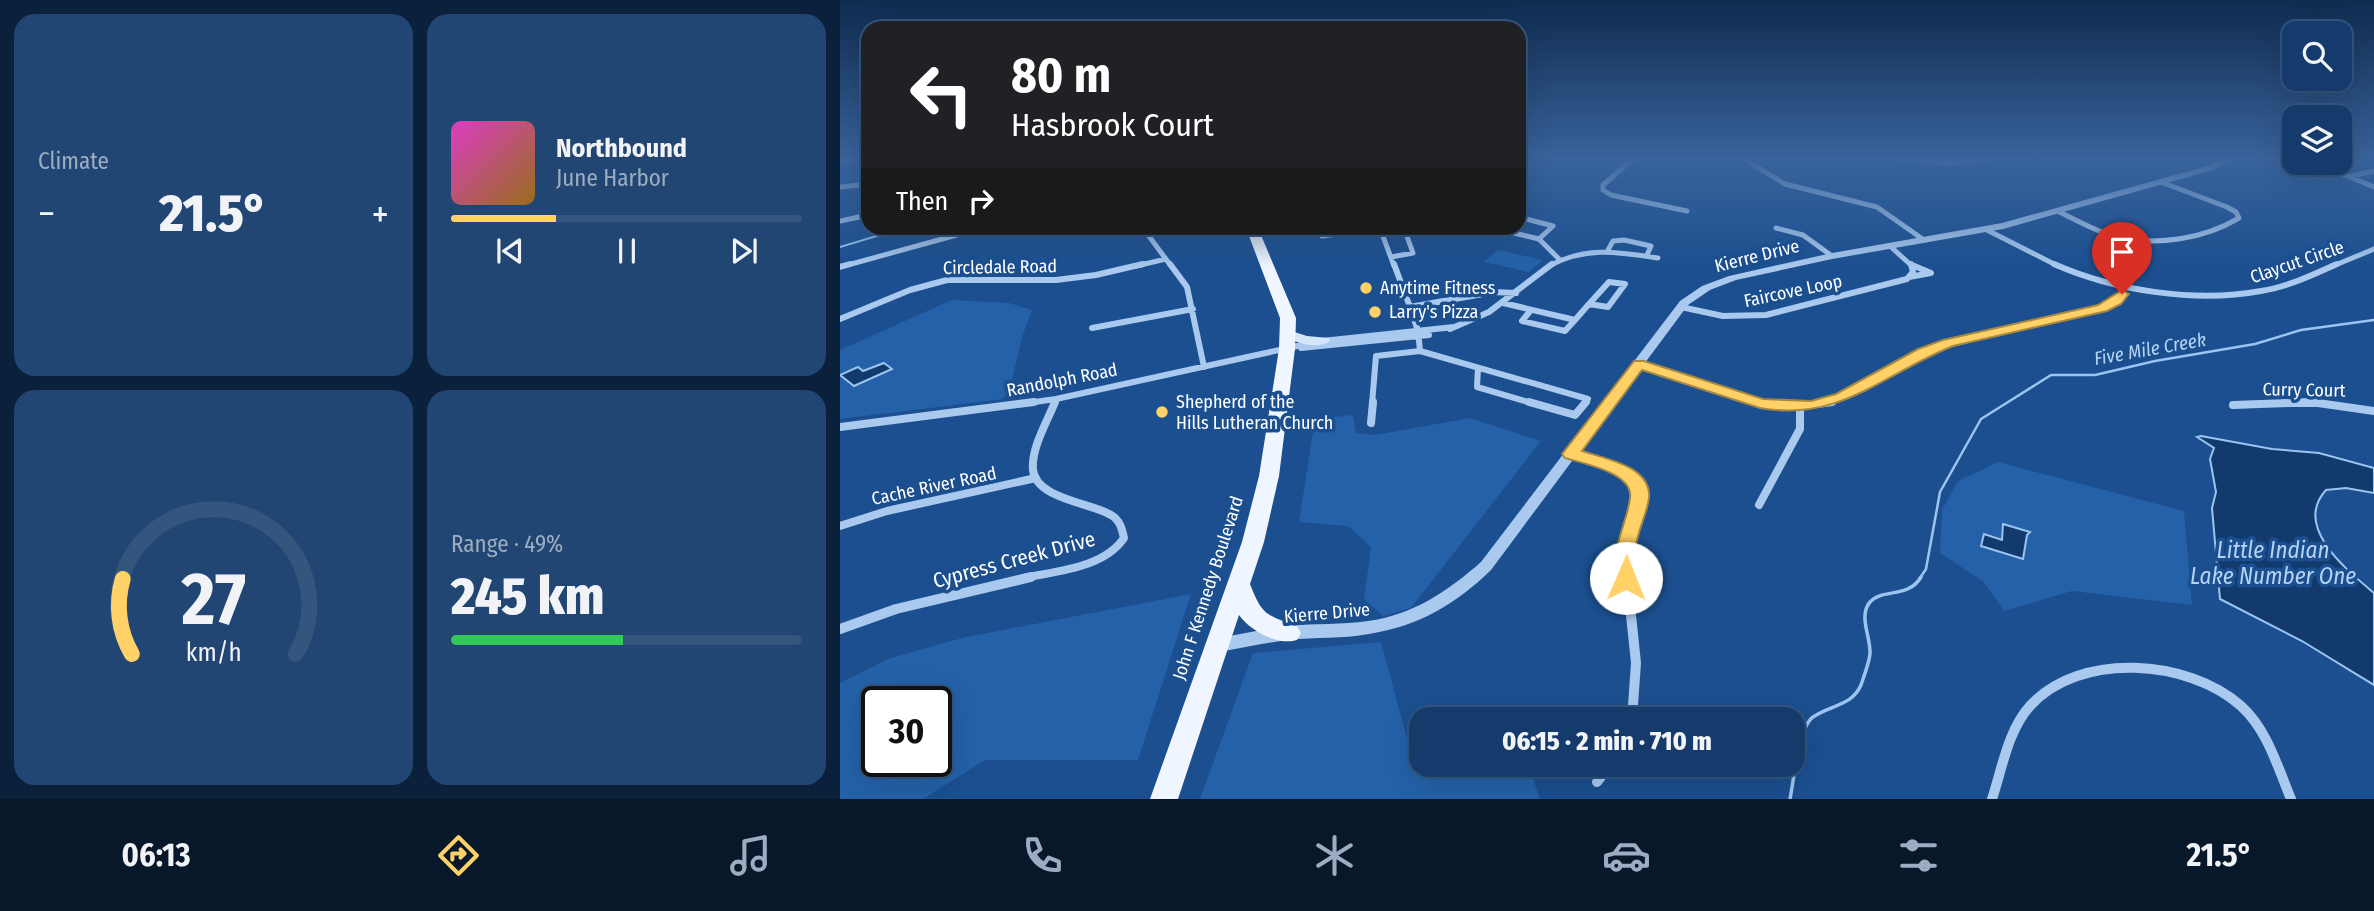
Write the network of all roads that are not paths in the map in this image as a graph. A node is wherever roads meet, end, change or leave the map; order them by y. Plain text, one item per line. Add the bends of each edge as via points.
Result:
1 (1610, 194) edge
2 (1826, 194) edge
3 (2117, 194) edge
4 (2192, 194) edge
5 (1687, 211) dead end
6 (2057, 211) junction
7 (861, 216) edge
8 (1526, 219) edge
9 (840, 221) edge
10 (1776, 228) dead end
11 (1987, 230) junction
12 (957, 235) edge
13 (1148, 235) edge
14 (1255, 235) edge
15 (1383, 235) edge
16 (1407, 235) edge
17 (1522, 235) edge
18 (1539, 239) junction
19 (1924, 240) junction
20 (1890, 246) junction
21 (2374, 249) edge
22 (1608, 250) junction
23 (1647, 255) junction
24 (1832, 256) junction
25 (1391, 257) junction
26 (1658, 258) dead end
27 (1166, 259) junction
28 (1559, 259) junction
29 (1912, 265) junction
30 (840, 267) edge
31 (1909, 277) junction
32 (2122, 284) junction
33 (1516, 293) junction
34 (1503, 303) junction
35 (1589, 304) junction
36 (1410, 307) junction
37 (1681, 307) junction
38 (1193, 309) junction
39 (1531, 310) junction
40 (840, 319) edge
41 (1575, 320) junction
42 (1092, 328) dead end
43 (1418, 334) junction
44 (1288, 341) junction
45 (1324, 341) joint
46 (1420, 351) junction
47 (1639, 364) junction
48 (1204, 367) junction
49 (1478, 368) junction
50 (1056, 399) junction
51 (2233, 405) dead end
52 (1800, 407) junction
53 (2374, 411) edge
54 (1371, 423) dead end
55 (840, 427) edge
56 (1571, 454) junction
57 (1036, 478) junction
58 (1759, 505) dead end
59 (840, 526) edge
60 (1239, 584) junction
61 (840, 629) edge
62 (1289, 633) junction
63 (1219, 646) junction
64 (1633, 707) edge
65 (1601, 777) edge
66 (1597, 782) dead end
67 (1164, 799) edge
68 (1992, 799) edge
69 (2291, 799) edge

1 - 5 street
2 - 19 street via 1877,207
3 - 6 street, Kierre Drive
4 - 6 street via 2236,212 2239,218 2197,234 2138,240 2109,234
6 - 11 street, Kierre Drive
7 - 9 street
8 - 18 street via 1553,226
10 - 24 street via 1802,235
11 - 19 street, Kierre Drive
11 - 32 street, Claycut Circle via 2065,269
12 - 30 street
13 - 27 street
14 - 44 main road, John F Kennedy Boulevard via 1285,306
15 - 25 street
16 - 25 street via 1413,253
17 - 18 street
18 - 28 street
19 - 20 street, Kierre Drive
20 - 24 street, Kierre Drive
20 - 29 street, Faircove Loop
21 - 32 street, Claycut Circle via 2253,293 2207,294
22 - 23 street, Randolph Road
22 - 23 street via 1613,241 1624,240 1651,246
22 - 28 street, Randolph Road
23 - 26 street, Randolph Road
24 - 37 street, Kierre Drive via 1714,284
25 - 36 street
27 - 38 street via 1187,287
27 - 40 street, Circledale Road via 1064,280 947,280
28 - 33 street, Randolph Road
29 - 31 street
29 - 31 street, Faircove Loop via 1931,273
31 - 37 street, Faircove Loop via 1766,315 1723,316
32 - 52 street via 2121,297 2110,305 1948,343 1841,397
33 - 34 street, Randolph Road
33 - 36 street via 1494,292
34 - 39 street
34 - 43 street, Randolph Road via 1475,320
35 - 35 street via 1609,282 1625,284 1608,307
35 - 41 street
36 - 43 street
37 - 47 street, Kierre Drive
38 - 42 street
38 - 48 street
39 - 41 street
39 - 41 street via 1522,321 1565,331
43 - 44 street, Randolph Road
43 - 45 street, Randolph Road
43 - 46 street
44 - 45 main road
44 - 48 street, Randolph Road
44 - 60 main road, John F Kennedy Boulevard via 1265,495
46 - 49 street
46 - 54 street via 1376,356
47 - 52 street via 1760,403
47 - 56 street, Kierre Drive
48 - 50 street, Randolph Road
49 - 49 street via 1564,392 1588,398 1575,415 1476,387
50 - 55 street, Randolph Road
50 - 57 street via 1033,461
51 - 53 street, Curry Court via 2311,402
52 - 58 street via 1800,429
56 - 62 street, Kierre Drive via 1486,566 1449,597 1422,612 1368,628
56 - 64 street via 1626,472 1640,495 1625,561 1636,663
57 - 59 street, Cache River Road
57 - 61 street, Cypress Creek Drive via 1053,494 1112,515 1122,526 1122,543 1082,564 896,609
60 - 62 main road via 1243,604 1252,615
60 - 63 main road, John F Kennedy Boulevard
62 - 63 street, Kierre Drive
63 - 67 main road, John F Kennedy Boulevard
65 - 66 street
68 - 69 street via 2017,730 2038,698 2075,676 2123,669 2193,679 2234,700 2261,733

